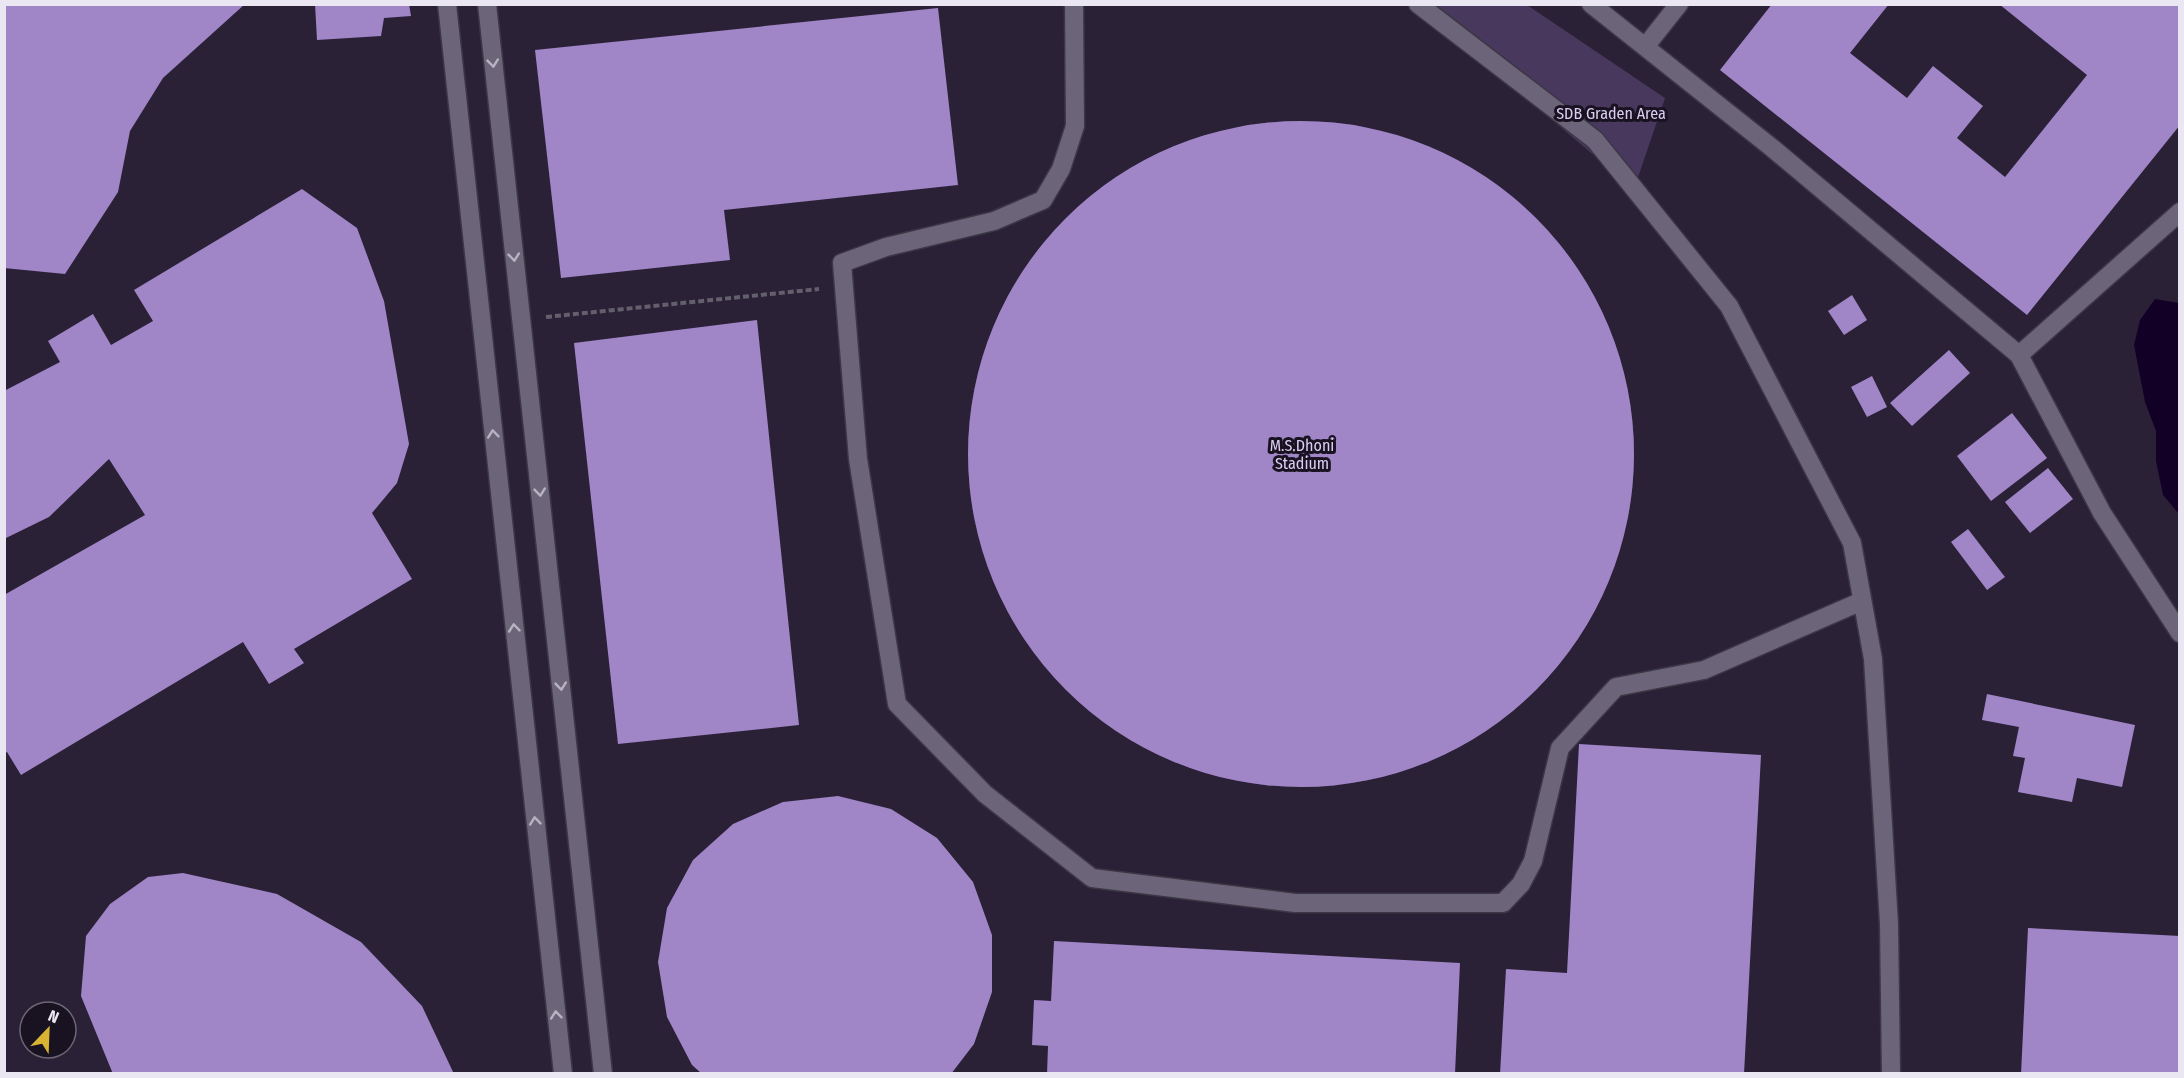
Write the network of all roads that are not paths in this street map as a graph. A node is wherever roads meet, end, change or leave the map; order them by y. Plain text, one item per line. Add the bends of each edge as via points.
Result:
1 (447, 4) edge
2 (487, 4) edge
3 (1074, 4) edge
4 (1418, 4) edge
5 (1591, 4) edge
6 (1679, 4) edge
7 (1645, 47) junction
8 (2180, 212) edge
9 (2019, 355) junction
10 (1862, 601) junction
11 (2180, 633) edge
12 (563, 1074) edge
13 (603, 1074) edge
14 (1891, 1074) edge

12 -> 1 street
2 -> 13 street
3 - 10 street via 1075,126 1062,169 1043,200 994,221 886,247 842,263 858,459 897,704 985,794 1092,878 1295,903 1503,903 1521,884 1533,861 1560,748 1616,687 1704,670
4 - 10 street via 1595,140 1729,306 1852,543
5 - 7 street
6 - 7 street
7 - 9 street via 1772,147
8 - 9 street
9 - 11 street via 2102,513
10 - 14 street via 1873,659 1889,924

